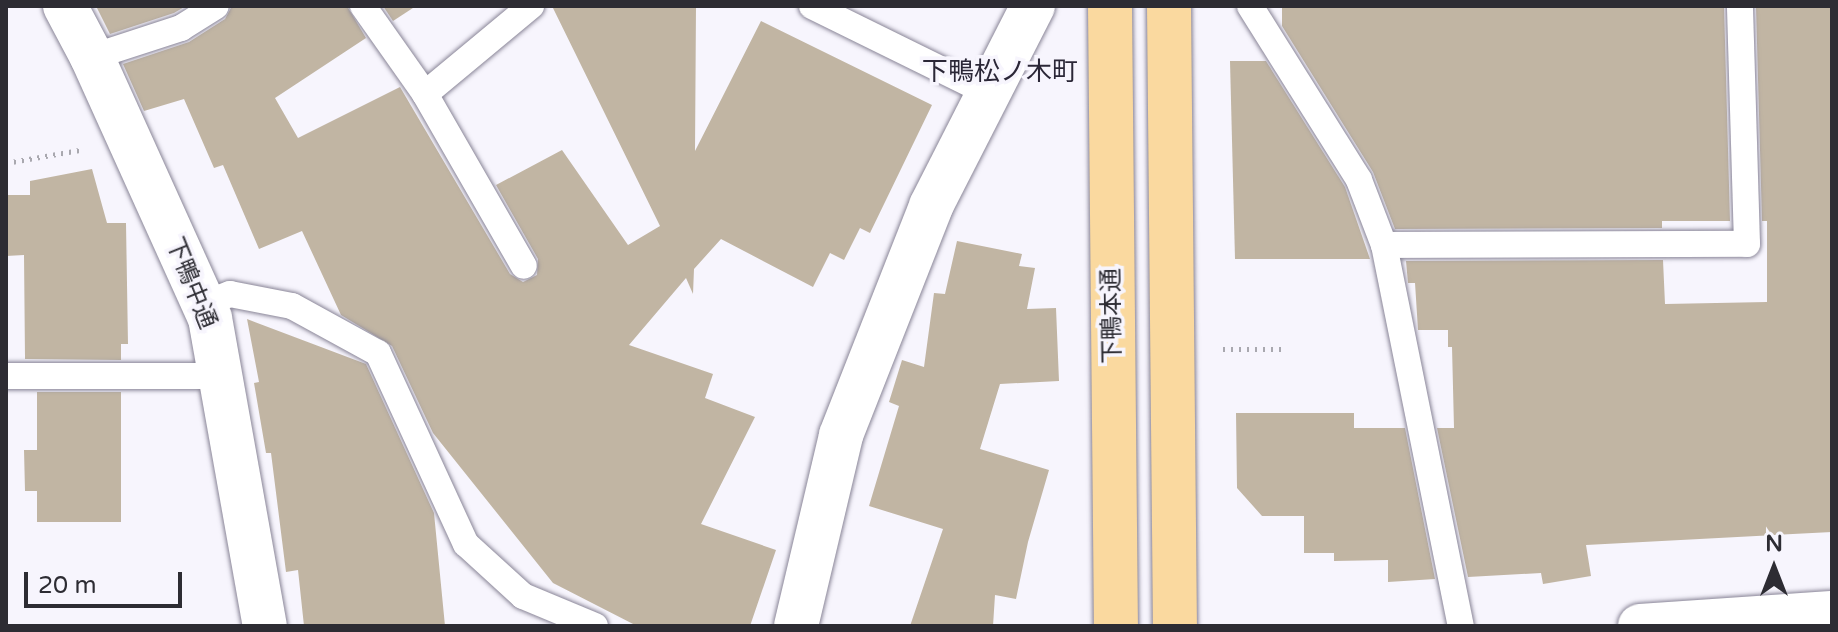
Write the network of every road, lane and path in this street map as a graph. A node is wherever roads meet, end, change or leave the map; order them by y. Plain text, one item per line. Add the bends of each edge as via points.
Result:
1 (65, 6) edge
2 (216, 6) edge
3 (363, 6) edge
4 (531, 6) edge
5 (812, 6) edge
6 (1033, 6) edge
7 (1110, 6) edge
8 (1169, 6) edge
9 (1250, 6) edge
10 (1740, 6) edge
11 (92, 57) junction
12 (989, 93) junction
13 (425, 94) junction
14 (130, 141) junction
15 (6, 163) edge
16 (1384, 245) junction
17 (524, 266) dead end
18 (204, 304) junction
19 (1222, 349) dead end
20 (1283, 349) dead end
21 (6, 376) edge
22 (221, 376) junction
23 (1832, 613) edge
24 (265, 626) edge
25 (595, 626) edge
26 (796, 626) edge
27 (1116, 626) edge
28 (1175, 626) edge
29 (1461, 626) edge
30 (1640, 626) edge

1 - 11 street, 下鴨中通
2 - 11 lane via 181,28
3 - 13 lane
4 - 13 lane
5 - 12 lane
6 - 12 street
7 - 27 main road, 下鴨本通
8 - 28 main road
9 - 16 lane via 1359,180
10 - 16 lane via 1747,244
11 - 14 street, 下鴨中通
12 - 26 street via 931,206 841,435
13 - 17 lane
14 - 15 path
14 - 18 street, 下鴨中通
16 - 29 lane
18 - 22 street, 下鴨中通
18 - 25 lane via 230,294 292,306 378,353 466,544 523,596
19 - 20 path
21 - 22 lane
22 - 24 street, 下鴨中通
23 - 30 street

